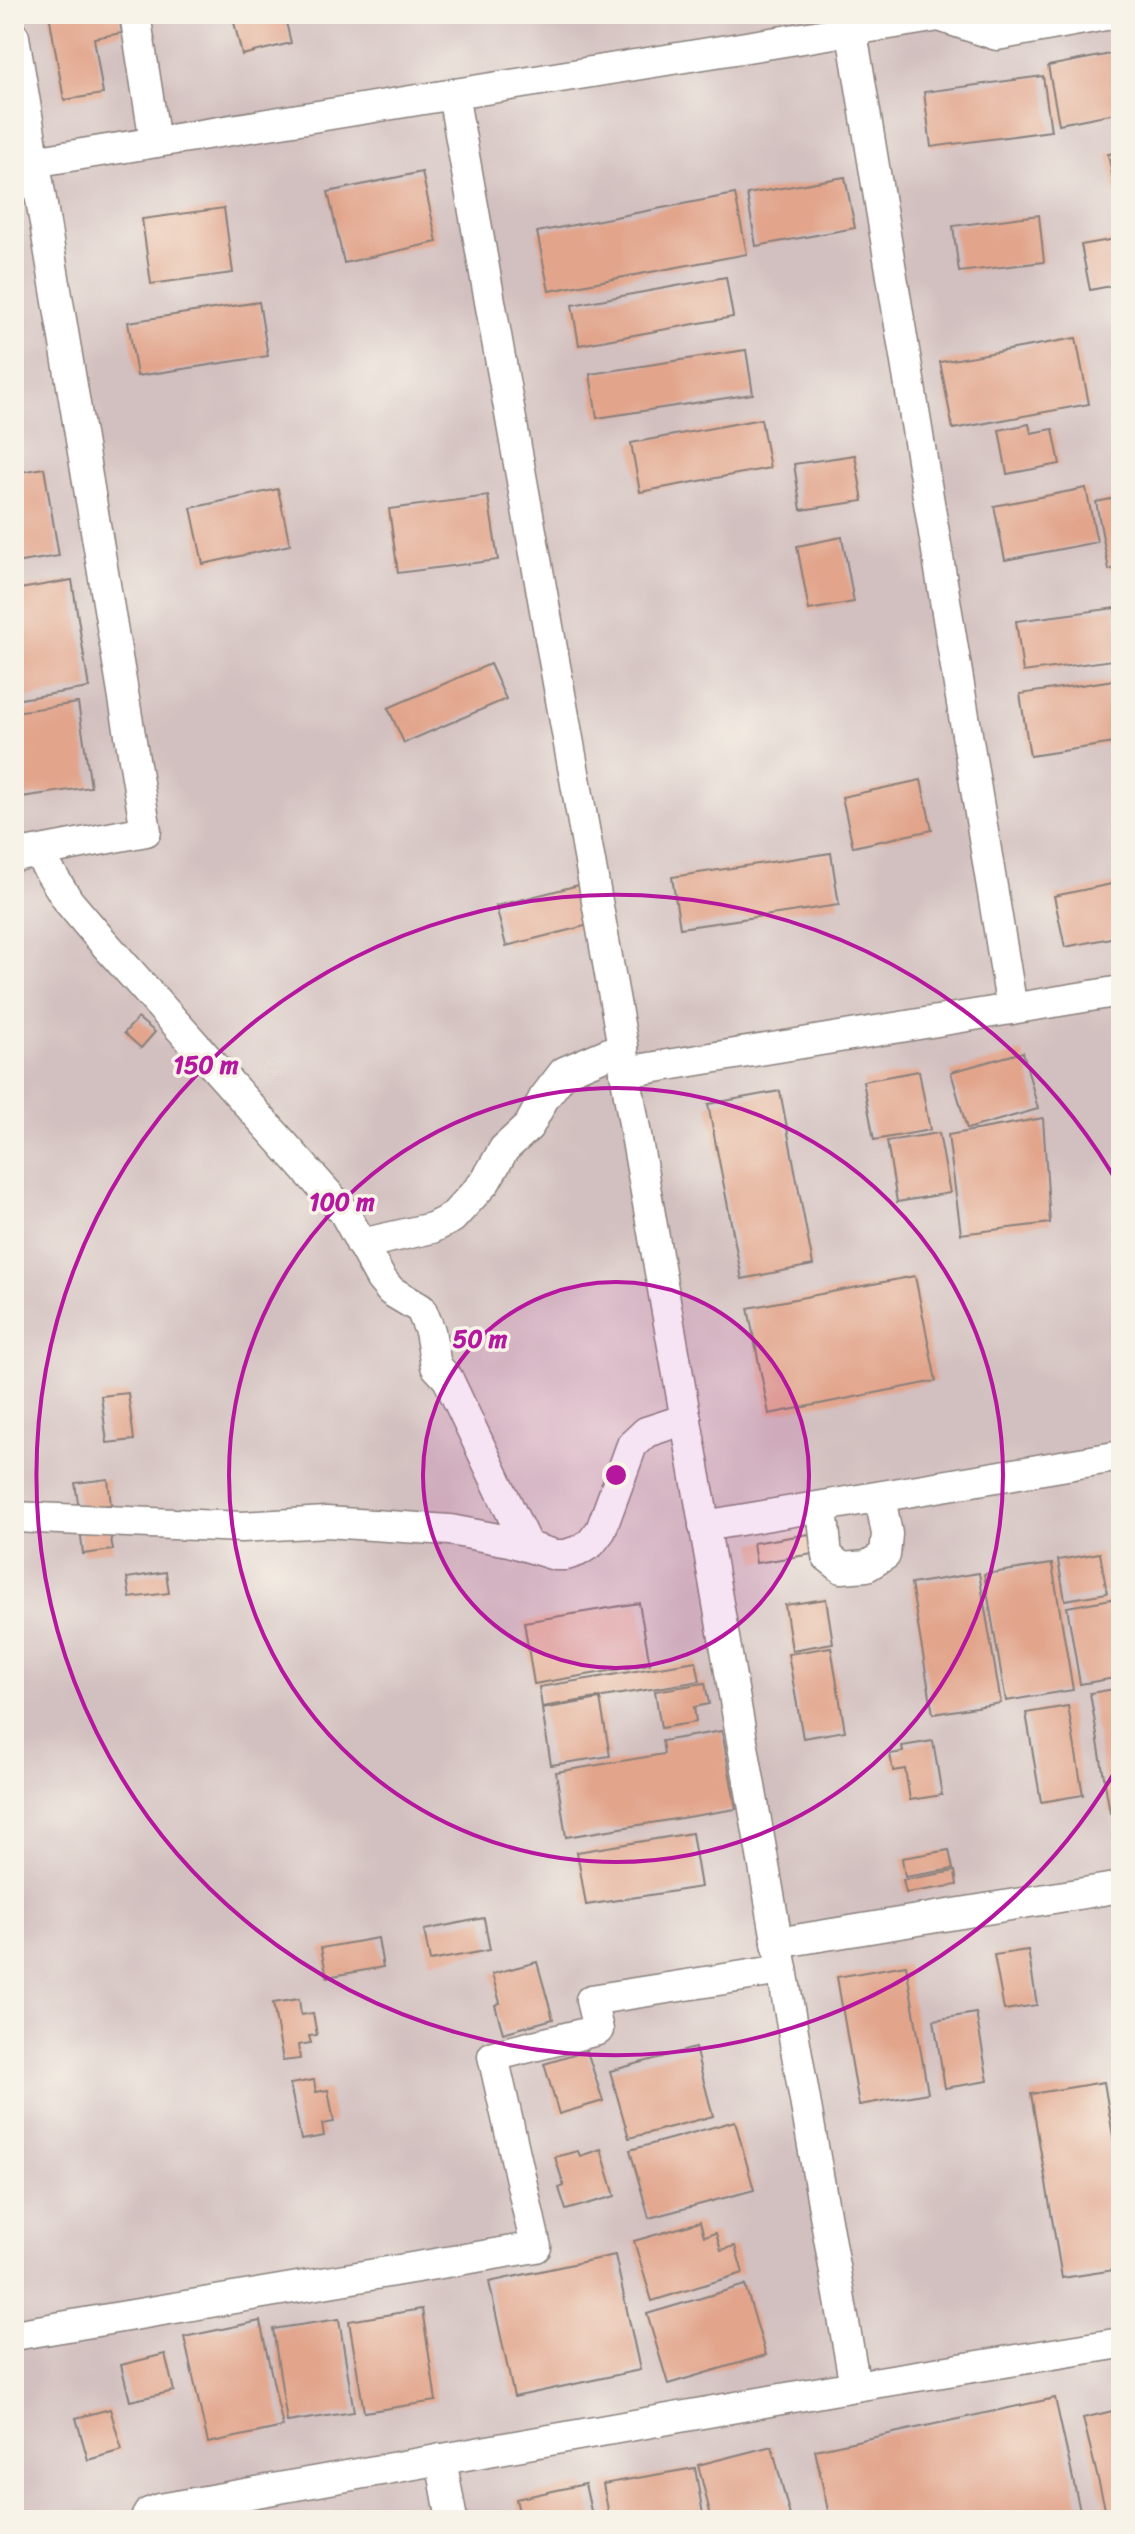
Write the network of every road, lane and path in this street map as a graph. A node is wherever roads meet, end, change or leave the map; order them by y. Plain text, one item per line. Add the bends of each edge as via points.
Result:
1 (135, 14) edge
2 (1111, 14) edge
3 (940, 15) edge
4 (850, 22) edge
5 (14, 37) edge
6 (453, 94) junction
7 (155, 142) junction
8 (24, 164) edge
9 (26, 854) edge
10 (1121, 991) edge
11 (1012, 1009) junction
12 (624, 1060) junction
13 (361, 1244) junction
14 (686, 1419) junction
15 (1121, 1456) edge
16 (880, 1497) junction
17 (822, 1507) junction
18 (14, 1517) edge
19 (704, 1526) junction
20 (527, 1546) junction
21 (1121, 1887) edge
22 (780, 1956) junction
23 (14, 2335) edge
24 (1121, 2343) edge
25 (855, 2386) junction
26 (441, 2459) junction
27 (145, 2520) edge
28 (452, 2520) edge

1 - 7 street
2 - 3 street via 997,35
3 - 4 street
4 - 6 street
4 - 11 street
5 - 8 street
6 - 7 street
6 - 12 street
7 - 8 street
8 - 9 street via 146,831
9 - 13 street via 344,1212
10 - 11 street
11 - 12 street
12 - 13 street via 564,1072 529,1126 504,1149 485,1182 452,1218 432,1228
12 - 14 street
13 - 20 street via 391,1291 417,1306 426,1318 436,1366 448,1379
14 - 19 street
14 - 20 street via 646,1432 632,1445 601,1530 591,1543 566,1555
15 - 16 street
16 - 17 street
16 - 17 street via 885,1555 867,1566 842,1568 827,1556
17 - 19 street
18 - 20 street via 242,1527 342,1523 450,1530
19 - 22 street
21 - 22 street
22 - 23 street via 591,2000 598,2030 493,2056 536,2247
22 - 25 street
24 - 25 street
25 - 26 street
26 - 27 street via 160,2509
26 - 28 street

